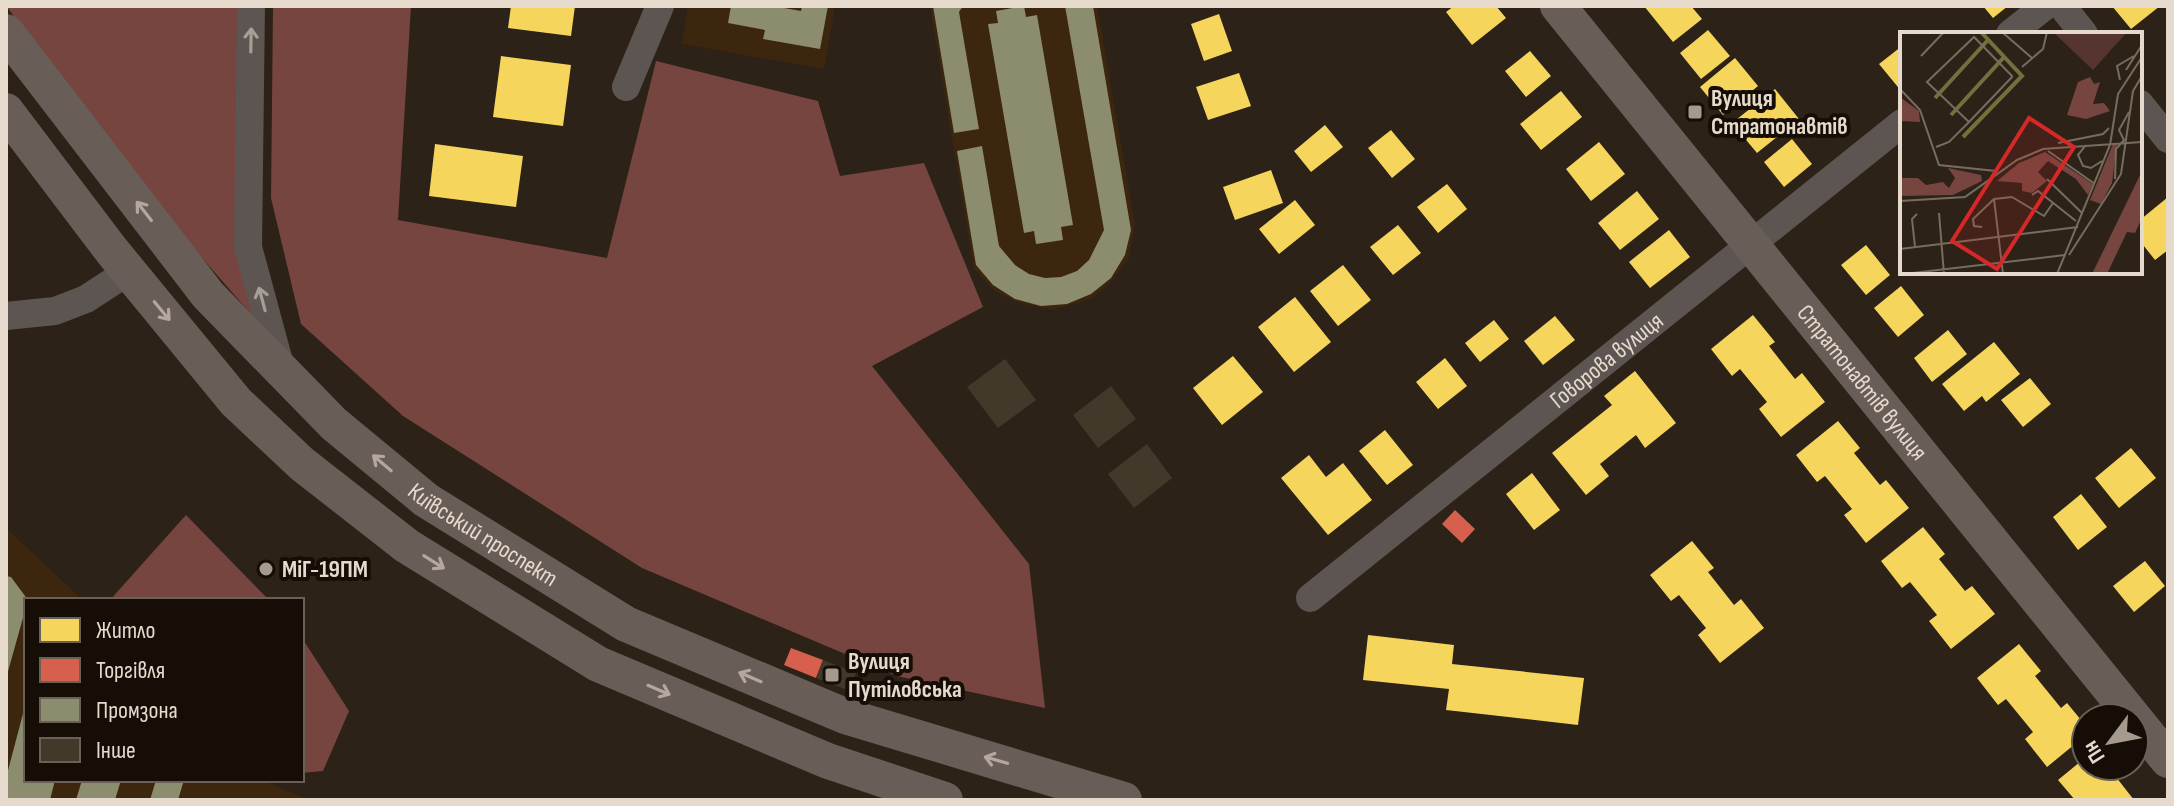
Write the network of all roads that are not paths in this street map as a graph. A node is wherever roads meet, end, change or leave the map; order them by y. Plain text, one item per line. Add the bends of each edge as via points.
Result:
1 (251, 6) edge
2 (660, 6) edge
3 (1558, 6) edge
4 (2045, 6) edge
5 (2062, 6) edge
6 (6, 32) edge
7 (2012, 32) edge
8 (2082, 32) edge
9 (626, 87) dead end
10 (2142, 106) edge
11 (6, 111) edge
12 (1900, 125) edge
13 (2168, 139) edge
14 (6, 155) edge
15 (1751, 246) junction
16 (120, 261) junction
17 (6, 316) edge
18 (283, 374) junction
19 (236, 402) junction
20 (334, 424) junction
21 (302, 464) junction
22 (1310, 598) dead end
23 (951, 747) junction
24 (2168, 760) edge
25 (1044, 787) edge
26 (940, 798) edge
27 (1124, 800) edge

18 -> 1 street via 248,247
2 - 9 street
3 - 15 main road, Стратонавтів вулиця
4 - 7 street
5 - 8 street
18 -> 6 main road, Київський проспект via 208,295
10 - 13 street
11 - 16 main road, Київський проспект
12 - 15 street, Говорова вулиця
14 - 16 main road
15 - 22 street, Говорова вулиця
15 - 24 main road, Стратонавтів вулиця
16 - 17 street via 86,299 55,311
16 -> 19 main road, Київський проспект
18 - 19 main road via 262,403
18 - 20 main road, Київський проспект
19 - 21 main road, Київський проспект
20 - 21 main road via 311,426 298,441
23 -> 20 main road, Київський проспект via 819,707 626,624 426,500
21 -> 26 main road, Київський проспект via 407,546 598,664 828,761
25 -> 23 main road, Київський проспект
23 - 26 main road
25 - 27 main road, Київський проспект

